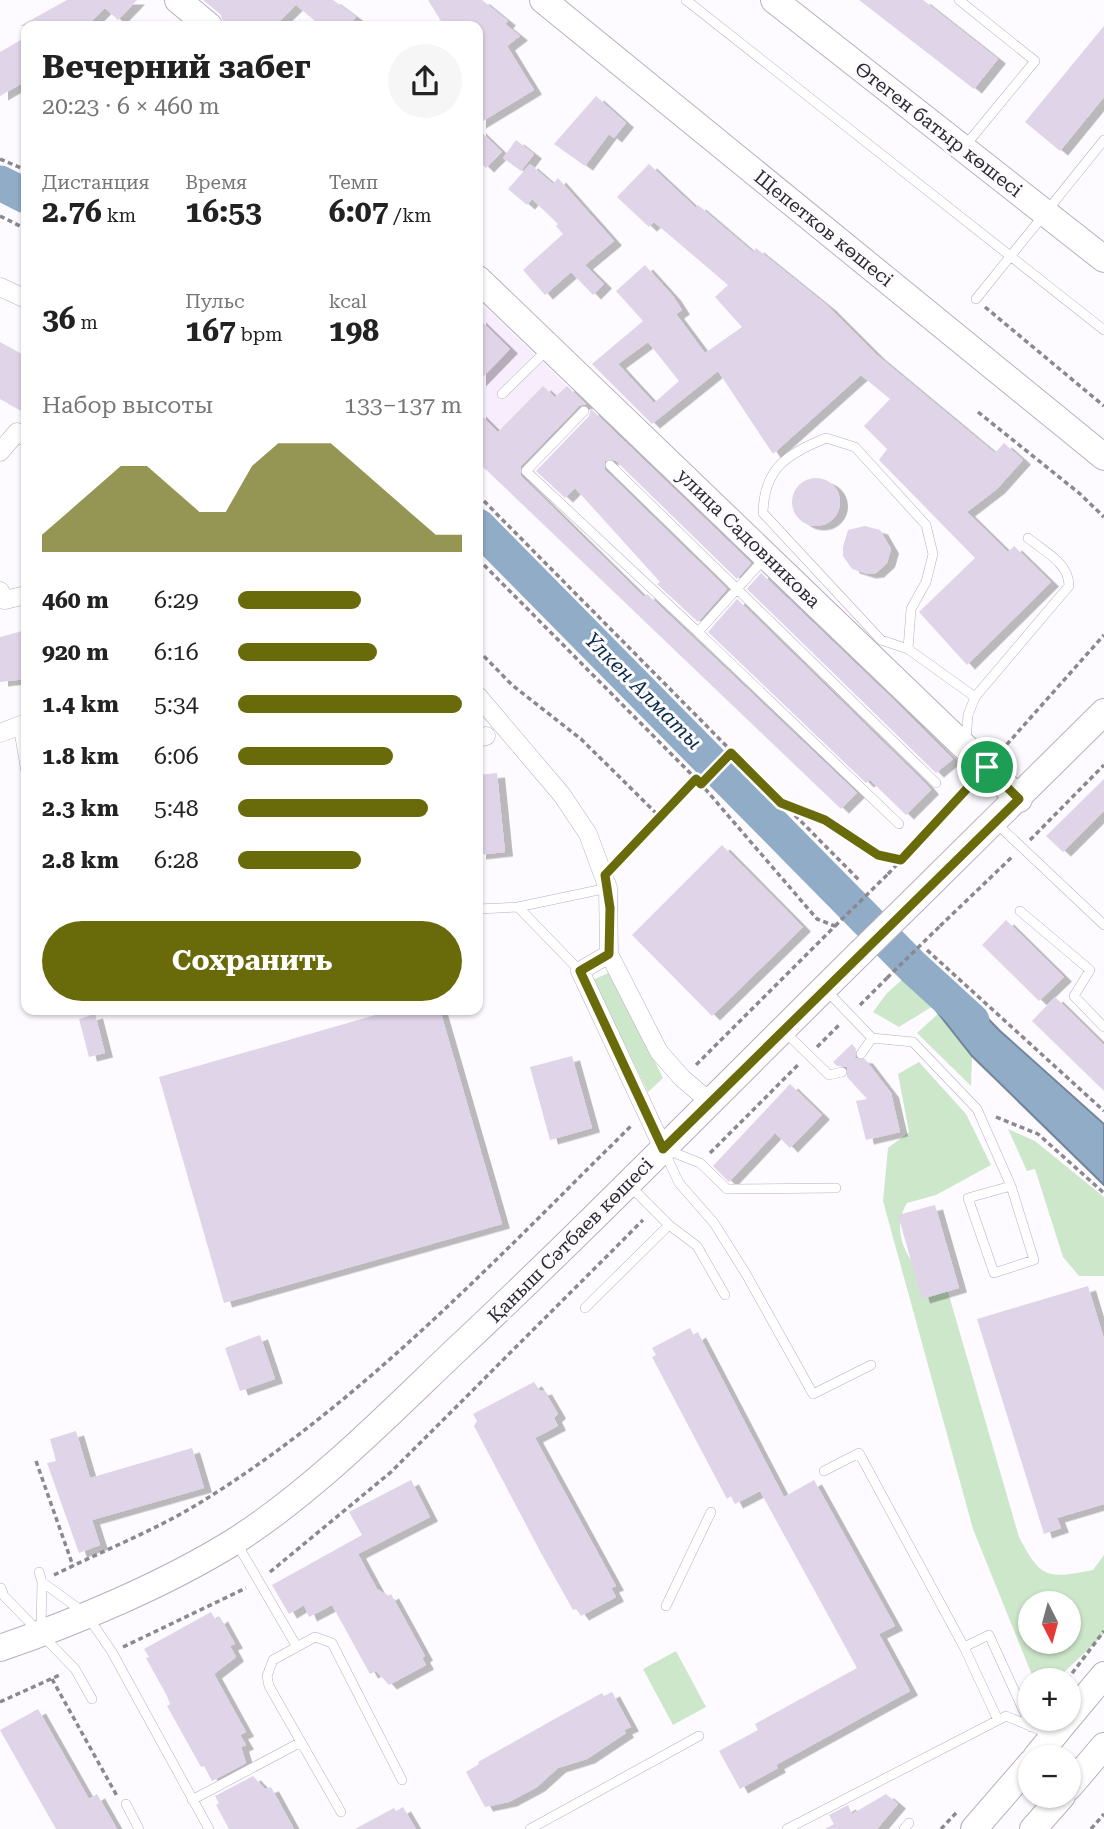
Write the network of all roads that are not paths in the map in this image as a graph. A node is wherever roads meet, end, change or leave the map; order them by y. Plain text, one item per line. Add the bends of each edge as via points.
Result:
1 (178, 0) edge
2 (543, 0) edge
3 (686, 0) edge
4 (774, 0) edge
5 (959, 0) edge
6 (203, 21) edge
7 (1104, 140) edge
8 (964, 148) junction
9 (1045, 213) junction
10 (1010, 256) junction
11 (1104, 259) edge
12 (483, 284) edge
13 (0, 287) edge
14 (21, 297) edge
15 (976, 299) road end
16 (1104, 330) edge
17 (549, 348) junction
18 (502, 394) dead end
19 (584, 411) dead end
20 (21, 434) edge
21 (0, 452) edge
22 (1104, 457) edge
23 (610, 465) dead end
24 (1028, 538) dead end
25 (768, 555) junction
26 (738, 588) junction
27 (0, 591) edge
28 (21, 596) edge
29 (698, 632) junction
30 (908, 649) junction
31 (975, 696) junction
32 (483, 702) edge
33 (1104, 712) edge
34 (21, 725) edge
35 (0, 733) edge
36 (966, 746) junction
37 (936, 783) dead end
38 (1019, 799) junction
39 (995, 822) junction
40 (899, 824) dead end
41 (606, 881) junction
42 (518, 906) junction
43 (483, 909) edge
44 (1020, 911) dead end
45 (1104, 925) edge
46 (609, 954) junction
47 (580, 971) junction
48 (824, 988) junction
49 (1104, 1027) edge
50 (783, 1030) junction
51 (872, 1038) junction
52 (861, 1054) dead end
53 (842, 1072) dead end
54 (710, 1102) junction
55 (663, 1149) junction
56 (627, 1184) junction
57 (1011, 1186) junction
58 (836, 1188) dead end
59 (669, 1225) junction
60 (725, 1295) dead end
61 (585, 1308) dead end
62 (871, 1365) dead end
63 (824, 1471) dead end
64 (711, 1512) dead end
65 (235, 1540) junction
66 (1, 1587) edge
67 (666, 1606) dead end
68 (86, 1614) junction
69 (41, 1634) junction
70 (298, 1647) junction
71 (964, 1647) junction
72 (0, 1648) edge
73 (1018, 1675) edge
74 (1104, 1675) edge
75 (1081, 1698) edge
76 (92, 1699) dead end
77 (1018, 1718) edge
78 (998, 1720) junction
79 (699, 1736) dead end
80 (301, 1742) junction
81 (1104, 1746) edge
82 (1081, 1773) edge
83 (1018, 1778) edge
84 (402, 1780) dead end
85 (192, 1800) junction
86 (126, 1804) road end
87 (1051, 1808) edge
88 (341, 1812) dead end
89 (139, 1829) edge
90 (209, 1829) edge
91 (530, 1829) edge
92 (787, 1829) edge
93 (974, 1829) edge
94 (1033, 1829) edge

1 - 6 main road
2 - 22 main road, Щепетков көшесі
3 - 10 lane
4 - 8 main road, Өтеген батыр көшесі
5 - 8 lane via 1035,61
7 - 9 lane
8 - 9 main road, Өтеген батыр көшесі
9 - 10 lane
9 - 11 main road, Өтеген батыр көшесі
10 - 15 lane
10 - 16 lane
12 - 17 main road, улица Садовникова
13 - 14 street
17 - 18 lane
17 - 25 main road, улица Садовникова
19 - 29 lane via 526,471
20 - 21 street via 17,432
23 - 26 lane
24 - 31 lane via 1063,566 1069,586
25 - 26 lane
25 - 36 main road, улица Садовникова
26 - 29 lane
26 - 37 lane
27 - 28 street via 5,600
29 - 40 lane
30 - 30 lane via 881,640 763,513 764,492 775,468 799,449 826,438 855,447 926,525 933,554 926,582 911,609
30 - 31 lane
31 - 36 lane via 968,715
32 - 41 street via 562,795 588,834
33 - 38 main road, Қаныш Сәтбаев көшесі
34 - 35 street
36 - 38 main road, улица Садовникова
38 - 39 main road, Қаныш Сәтбаев көшесі
39 - 45 lane
39 - 48 main road, Қаныш Сәтбаев көшесі, bridge
41 - 42 lane
41 - 46 street
42 - 43 lane
42 - 47 lane
44 - 49 lane via 1090,970 1074,996
46 - 47 street
46 - 54 street via 659,1052
47 - 55 street
48 - 50 main road, Қаныш Сәтбаев көшесі
48 - 51 lane
50 - 53 lane via 829,1075
50 - 54 main road, Қаныш Сәтбаев көшесі
51 - 52 lane
51 - 57 lane via 913,1042 977,1109
54 - 55 main road, Қаныш Сәтбаев көшесі
55 - 56 main road, Қаныш Сәтбаев көшесі
55 - 58 lane via 700,1163 727,1189
55 - 62 lane via 679,1183 714,1223 746,1274 813,1394
56 - 59 lane
56 - 65 main road, Қаныш Сәтбаев көшесі via 368,1434
57 - 57 lane via 1034,1260 994,1273 968,1198
59 - 60 lane via 697,1246
59 - 61 lane
63 - 71 lane via 859,1453
64 - 67 lane
65 - 68 main road, Қаныш Сәтбаев көшесі
65 - 70 lane
66 - 69 lane via 4,1597
68 - 69 main road, Қаныш Сәтбаев көшесі
68 - 69 lane via 40,1577
68 - 85 lane via 112,1652
69 - 72 main road, Қаныш Сәтбаев көшесі
69 - 76 lane via 75,1669
70 - 80 lane via 273,1660 267,1676
70 - 84 lane via 315,1637 332,1643
71 - 73 lane via 989,1635
71 - 78 lane
74 - 75 main road
77 - 78 lane
78 - 92 lane
79 - 91 lane
80 - 85 lane
80 - 88 lane
81 - 82 main road
83 - 93 main road
85 - 90 lane
86 - 89 lane
87 - 94 main road

